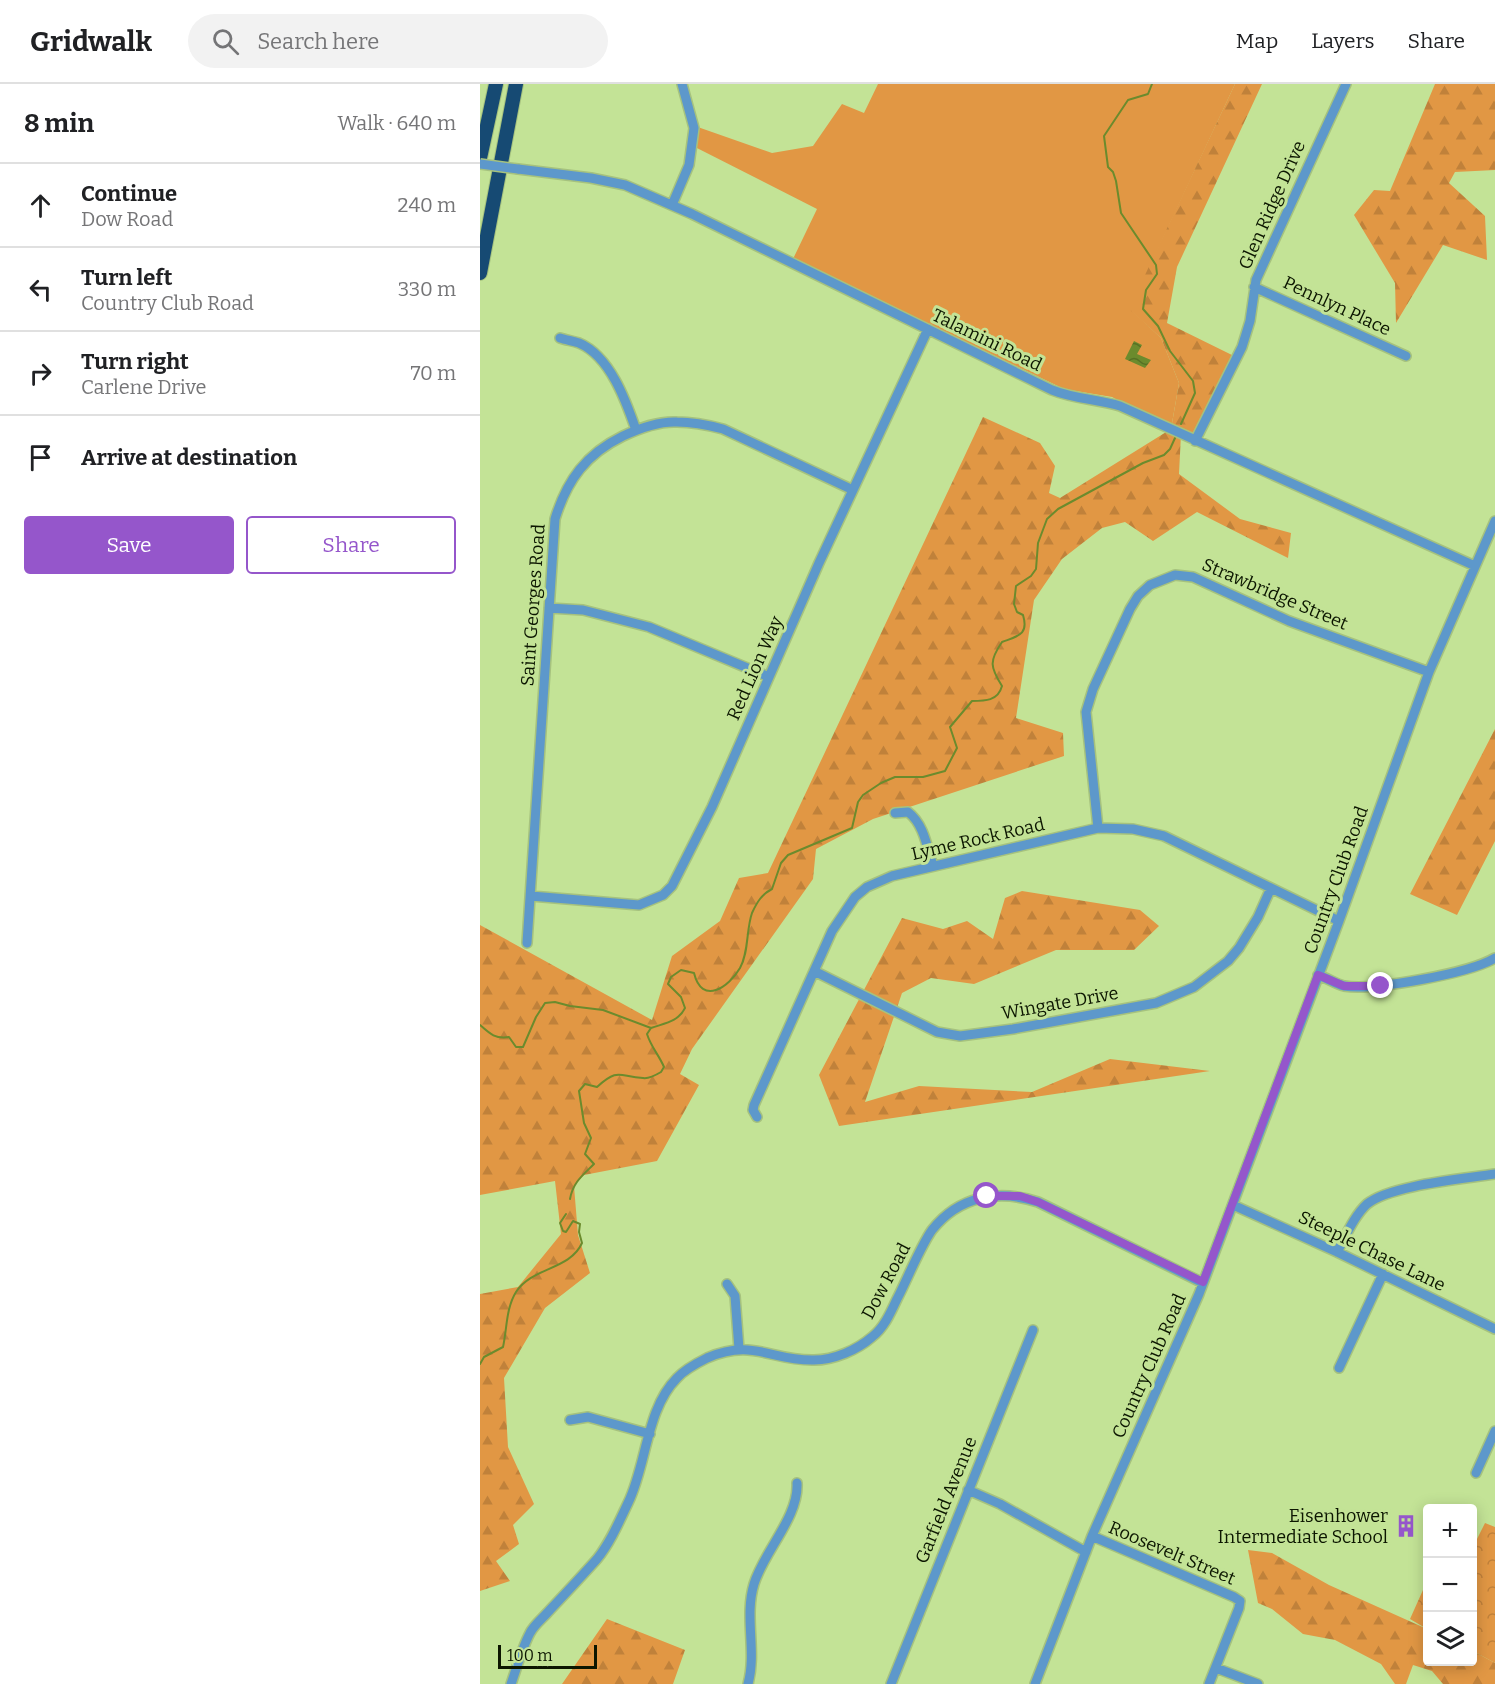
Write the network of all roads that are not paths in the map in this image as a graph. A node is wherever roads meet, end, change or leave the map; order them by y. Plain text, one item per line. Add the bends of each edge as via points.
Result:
1 (496, 84) edge
2 (516, 84) edge
3 (1346, 84) edge
4 (684, 85) edge
5 (480, 158) edge
6 (480, 164) edge
7 (672, 205) junction
8 (480, 273) edge
9 (1254, 287) junction
10 (928, 329) junction
11 (560, 338) dead end
12 (1406, 356) dead end
13 (636, 430) junction
14 (1195, 441) junction
15 (853, 490) junction
16 (1495, 521) edge
17 (1475, 566) junction
18 (549, 608) junction
19 (1429, 672) junction
20 (769, 677) junction
21 (895, 813) dead end
22 (1098, 828) junction
23 (933, 866) junction
24 (1271, 888) junction
25 (531, 896) junction
26 (1339, 921) junction
27 (527, 943) dead end
28 (1495, 958) edge
29 (814, 971) junction
30 (1318, 975) junction
31 (756, 1117) dead end
32 (1495, 1174) edge
33 (1233, 1205) junction
34 (1337, 1252) junction
35 (1383, 1274) junction
36 (1203, 1282) junction
37 (727, 1284) dead end
38 (1495, 1329) edge
39 (1033, 1330) dead end
40 (739, 1349) junction
41 (1339, 1368) dead end
42 (570, 1420) dead end
43 (1495, 1431) edge
44 (650, 1434) junction
45 (1476, 1473) dead end
46 (797, 1484) dead end
47 (968, 1490) junction
48 (1092, 1536) junction
49 (1086, 1552) junction
50 (1216, 1668) junction
51 (511, 1684) edge
52 (748, 1684) edge
53 (891, 1684) edge
54 (1035, 1684) edge
55 (1209, 1684) edge
56 (1258, 1684) edge

1 - 5 highway
2 - 8 highway
3 - 9 street, Glen Ridge Drive
4 - 7 street via 693,136 689,165
6 - 7 street, Talamini Road, bridge via 625,185
7 - 10 street, Talamini Road
9 - 12 street, Pennlyn Place
9 - 14 street, Glen Ridge Drive via 1242,347
10 - 14 street, Talamini Road via 1052,390 1120,406
10 - 15 street, Red Lion Way
11 - 13 street via 579,343 603,363 622,390
13 - 15 street, Saint Georges Road via 675,421 723,429
13 - 18 street, Saint Georges Road via 594,453 565,492 555,519
14 - 17 street, Talamini Road
15 - 20 street, Red Lion Way
16 - 17 street, Country Club Road
17 - 19 street, Country Club Road
18 - 20 street via 583,610 639,623
18 - 25 street, Saint Georges Road
19 - 22 street, Strawbridge Street via 1289,621 1193,577 1175,575 1157,582 1144,589 1130,609 1086,712
19 - 26 street, Country Club Road
20 - 25 street, Red Lion Way via 712,807 672,886 663,896 639,905
21 - 23 street via 908,812 916,818
22 - 23 street, Lyme Rock Road
22 - 24 street, Lyme Rock Road via 1152,832
23 - 29 street, Lyme Rock Road via 884,878 861,892 832,931
24 - 26 street, Lyme Rock Road
24 - 29 street, Wingate Drive via 1239,948 1194,987 1156,1003 1024,1027 960,1036 937,1032
25 - 27 street, Saint Georges Road
26 - 30 street, Country Club Road
28 - 30 street via 1471,969 1381,986 1344,986
29 - 31 street, Lyme Rock Road via 754,1105
30 - 33 street, Country Club Road
32 - 34 street via 1411,1188 1374,1199 1362,1209
33 - 34 street, Steeple Chase Lane
33 - 36 street, Country Club Road
34 - 35 street, Steeple Chase Lane
35 - 38 street, Steeple Chase Lane
35 - 41 street
36 - 40 street, Dow Road via 1038,1202 1020,1196 987,1196 954,1209 932,1231 873,1337 847,1352 812,1360
36 - 48 street, Country Club Road
37 - 40 street via 735,1296
39 - 47 street, Garfield Avenue
40 - 44 street, Dow Road via 723,1351 699,1362 675,1380 657,1409
42 - 44 street via 588,1417
43 - 45 street
44 - 51 street, Dow Road via 630,1500 613,1535 530,1633
46 - 52 street via 797,1499 759,1571 750,1599
47 - 49 street, Roosevelt Street
47 - 53 street, Garfield Avenue
48 - 49 street, Country Club Road
48 - 50 street, Roosevelt Street via 1239,1601
49 - 54 street, Country Club Road
50 - 55 street
50 - 56 street

